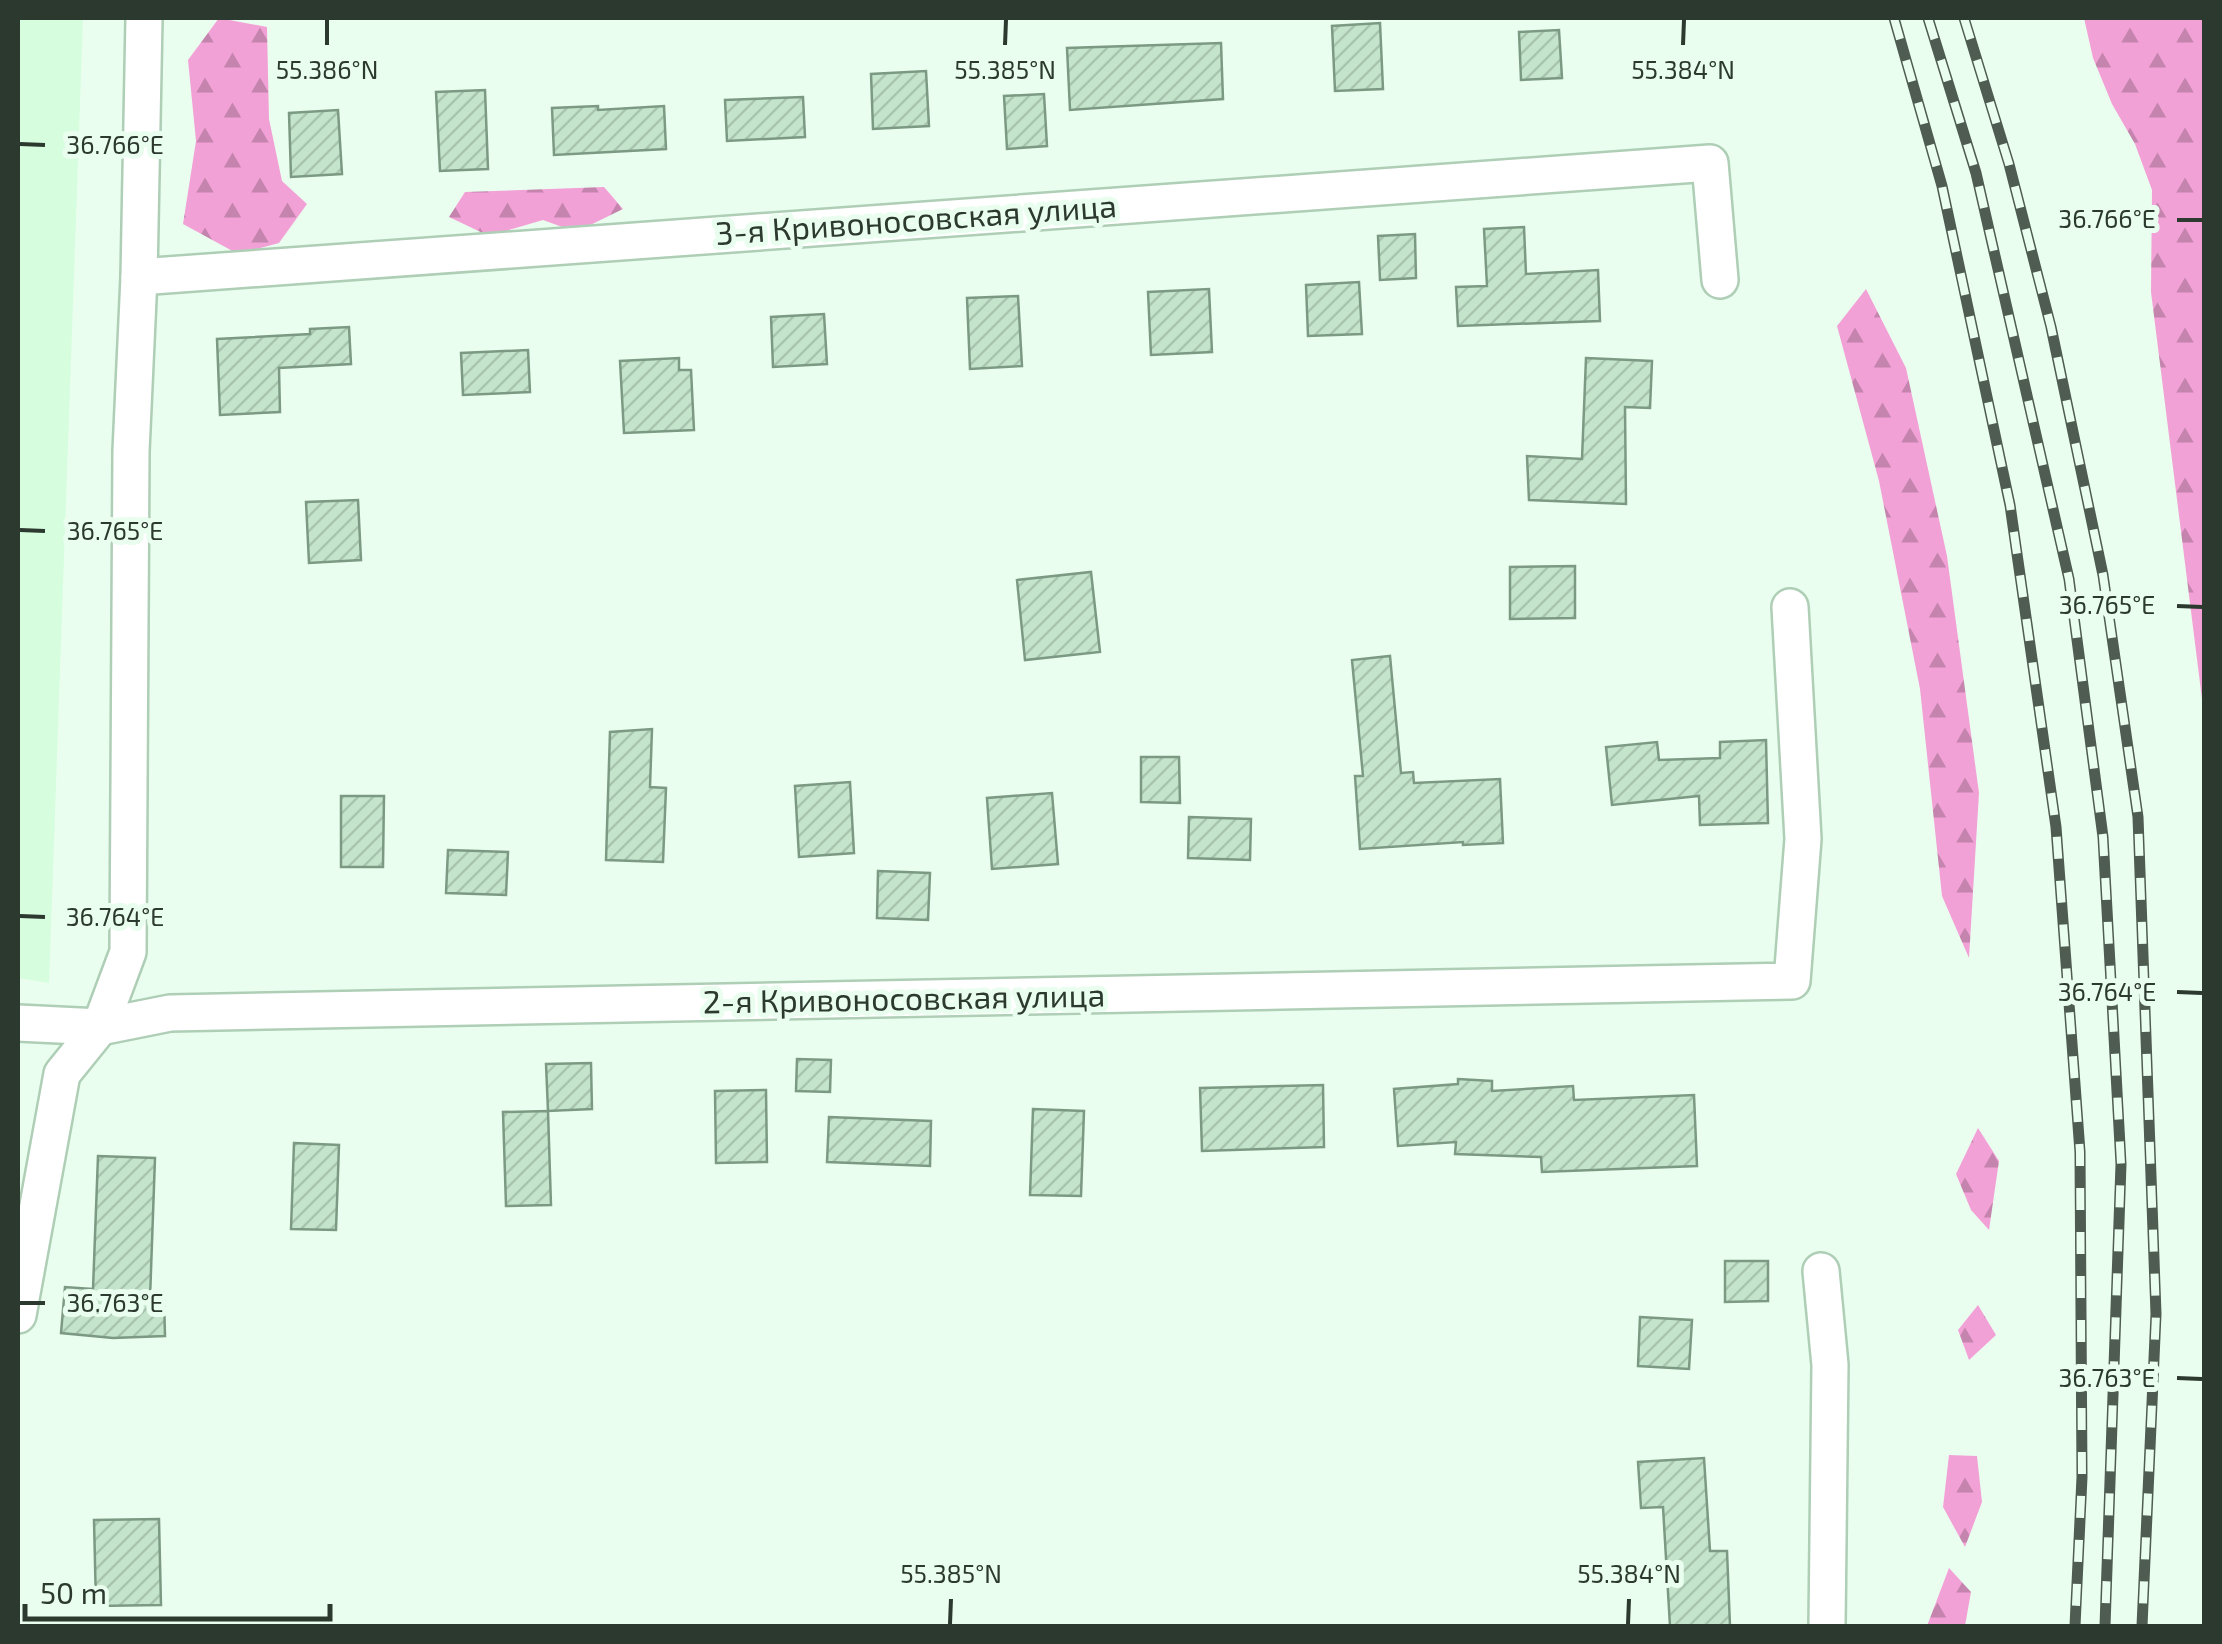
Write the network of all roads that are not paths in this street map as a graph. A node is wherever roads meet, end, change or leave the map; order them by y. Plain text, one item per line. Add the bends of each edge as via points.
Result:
1 (144, 18) edge
2 (140, 277) junction
3 (1720, 280) dead end
4 (1790, 607) dead end
5 (18, 1023) edge
6 (100, 1027) junction
7 (1821, 1271) dead end
8 (18, 1315) edge
9 (1827, 1626) edge

1 - 2 street
2 - 3 street, 3-я Кривоносовская улица via 1710,164
2 - 6 street via 130,451 128,952
4 - 6 street, 2-я Кривоносовская улица via 1802,839 1792,982 170,1013
5 - 6 street, 2-я Кривоносовская улица
6 - 8 street via 62,1074
7 - 9 street via 1830,1365

